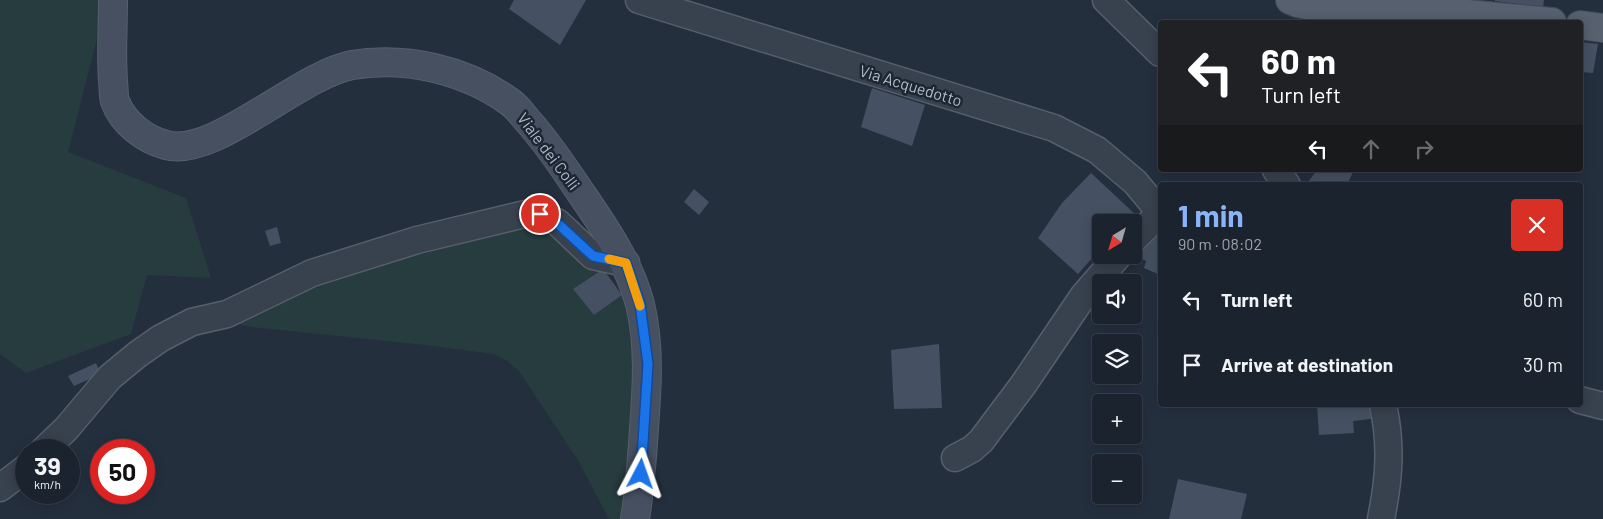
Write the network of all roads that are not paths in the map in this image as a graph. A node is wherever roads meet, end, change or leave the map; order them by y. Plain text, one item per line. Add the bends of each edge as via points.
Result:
1 (113, 0) edge
2 (639, 0) edge
3 (1106, 0) edge
4 (1290, 0) edge
5 (1531, 20) edge
6 (1583, 25) edge
7 (1603, 28) edge
8 (1158, 51) edge
9 (1158, 210) edge
10 (1158, 214) edge
11 (1142, 231) edge
12 (626, 263) junction
13 (1111, 264) edge
14 (1583, 401) edge
15 (1603, 406) edge
16 (1383, 407) edge
17 (56, 439) edge
18 (955, 458) dead end
19 (15, 476) edge
20 (0, 488) edge
21 (635, 519) edge
22 (1381, 519) edge

1 - 12 main road, Viale dei Colli via 115,100 127,121 145,137 168,146 195,146 317,78 350,66 379,62 417,64 463,76 512,103 544,139
2 - 9 street, Via Acquedotto via 1054,128 1097,150 1135,182
3 - 8 street
4 - 5 main road via 1350,12 1447,12
6 - 7 main road
10 - 11 street
12 - 17 street via 593,256 556,222 540,214 525,214 417,240 312,273 227,314 192,322 161,338 110,377
12 - 21 main road, Viale dei Colli via 640,304 648,364 640,492
13 - 18 street via 1084,295 981,441
14 - 15 street
16 - 22 street via 1389,454
19 - 20 street

